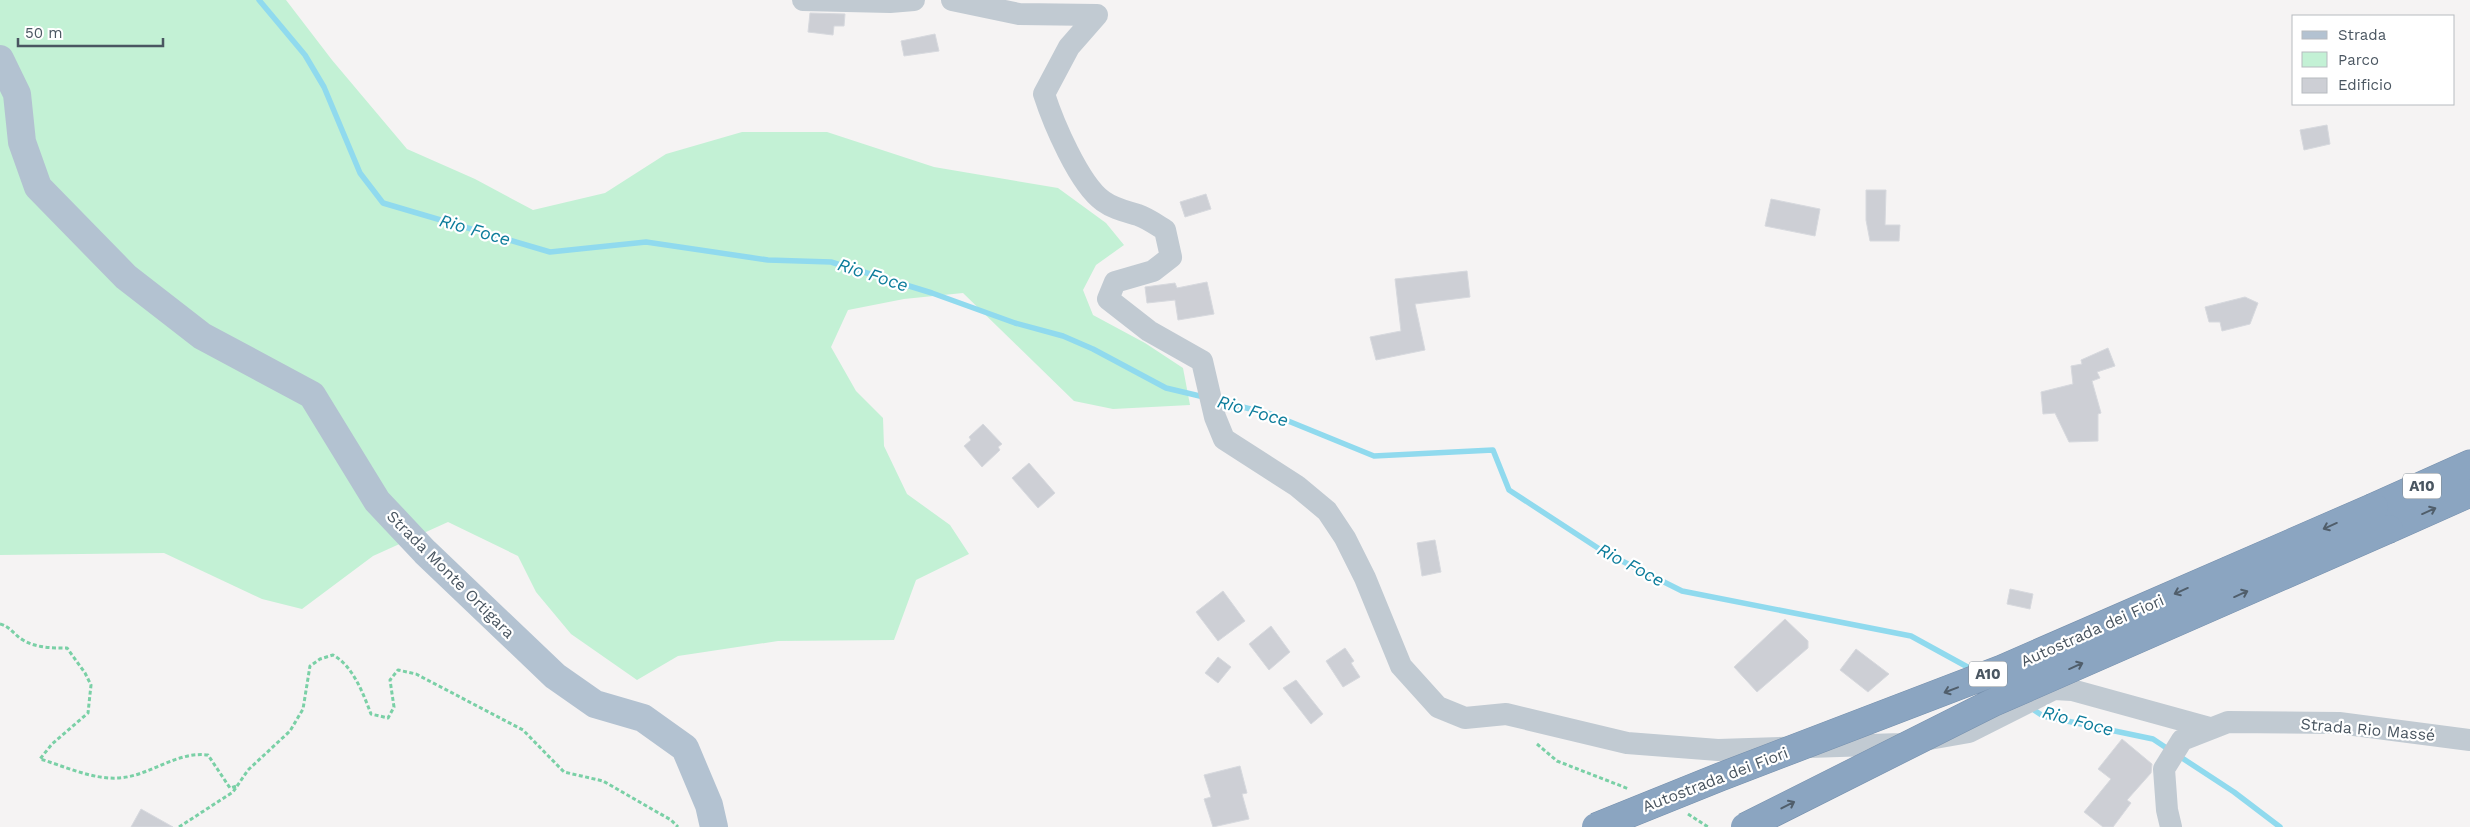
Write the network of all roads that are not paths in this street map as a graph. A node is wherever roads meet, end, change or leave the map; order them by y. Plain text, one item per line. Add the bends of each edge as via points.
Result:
1 (803, 0) edge
2 (914, 0) edge
3 (952, 0) edge
4 (0, 59) edge
5 (2470, 464) edge
6 (2470, 493) edge
7 (2382, 518) junction
8 (2210, 728) junction
9 (2470, 740) edge
10 (714, 827) edge
11 (1596, 827) edge
12 (1745, 827) edge
13 (2171, 827) edge

1 - 2 street
3 - 8 street via 1019,14 1097,15 1069,47 1044,94 1065,146 1101,200 1165,230 1171,258 1153,271 1115,282 1108,299 1149,331 1202,361 1215,417 1224,439 1297,486 1327,511 1365,578 1401,666 1438,707 1465,718 1506,714 1627,743 1718,750 1900,744 1970,732 2054,689 2072,690
4 - 10 main road, Strada Monte Ortigara via 17,94 22,142 38,187 126,277 194,330 312,394 377,501 425,552 555,676 595,704 643,718 685,748 709,805
5 - 7 highway, Autostrada dei Fiori / A10
7 -> 6 highway, Autostrada dei Fiori / A10
7 -> 11 highway, Autostrada dei Fiori / A10, bridge
12 -> 7 highway, Autostrada dei Fiori / A10, bridge via 1992,703
8 - 9 street, Strada Rio Massé via 2228,722 2339,723
8 - 13 street, Strada Rio Massé via 2182,740 2164,769

